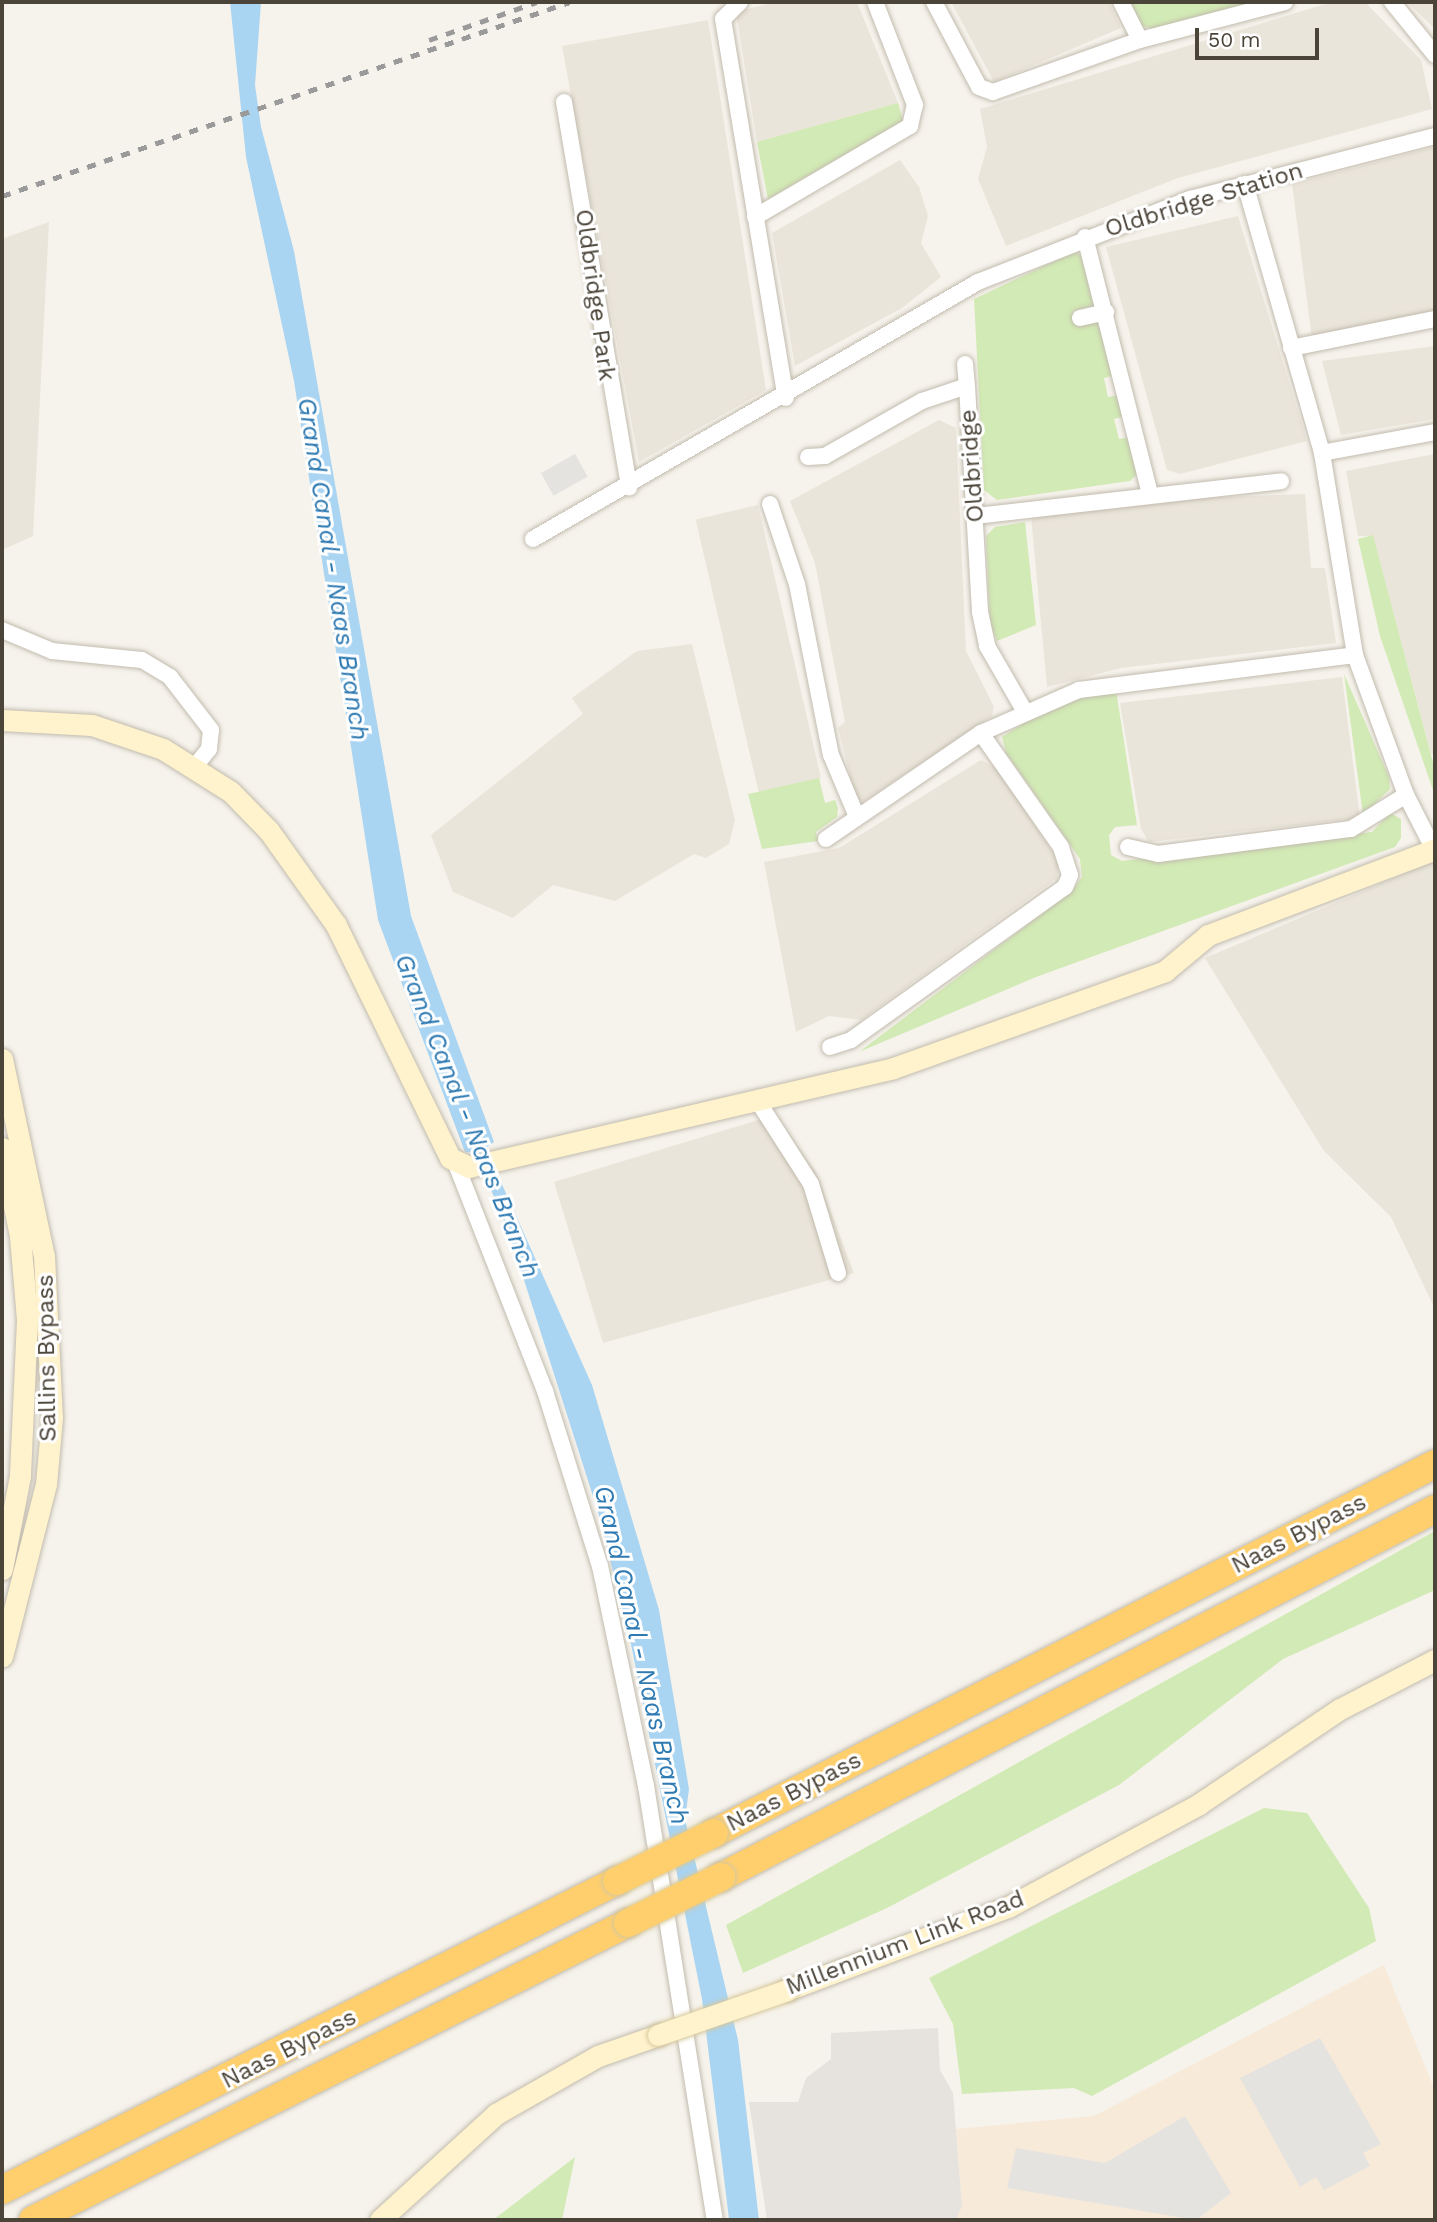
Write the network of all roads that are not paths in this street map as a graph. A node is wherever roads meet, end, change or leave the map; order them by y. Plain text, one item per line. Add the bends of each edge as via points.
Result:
1 (740, 2) edge
2 (875, 2) edge
3 (934, 2) edge
4 (1121, 2) edge
5 (1285, 2) edge
6 (1392, 2) edge
7 (1140, 40) junction
8 (1435, 55) edge
9 (564, 102) dead end
10 (1435, 136) edge
11 (1245, 184) junction
12 (755, 217) junction
13 (1085, 237) junction
14 (1106, 312) junction
15 (1080, 318) dead end
16 (1435, 319) edge
17 (1292, 348) junction
18 (965, 364) dead end
19 (967, 386) junction
20 (786, 398) junction
21 (1435, 432) edge
22 (1322, 453) junction
23 (808, 457) dead end
24 (1281, 481) dead end
25 (629, 488) junction
26 (1150, 493) junction
27 (771, 505) dead end
28 (976, 516) junction
29 (533, 539) dead end
30 (2, 630) edge
31 (1356, 655) junction
32 (1024, 710) junction
33 (2, 720) edge
34 (981, 733) junction
35 (195, 766) junction
36 (1406, 795) junction
37 (857, 817) junction
38 (826, 839) dead end
39 (1128, 847) dead end
40 (1435, 849) edge
41 (830, 1047) dead end
42 (2, 1059) edge
43 (759, 1103) junction
44 (2, 1148) edge
45 (462, 1165) junction
46 (838, 1273) dead end
47 (1435, 1464) edge
48 (1435, 1509) edge
49 (2, 1569) edge
50 (2, 1656) edge
51 (1435, 1660) edge
52 (262, 2065) junction
53 (274, 2097) junction
54 (2, 2184) edge
55 (2, 2190) edge
56 (33, 2220) edge
57 (57, 2220) edge
58 (380, 2220) edge
59 (715, 2220) edge

1 - 12 street via 723,19
2 - 12 street via 915,105 910,126
3 - 7 street via 986,92 1006,91
4 - 7 street
5 - 7 street
6 - 8 street
9 - 25 street, Oldbridge Park
10 - 11 street, Oldbridge Station
11 - 13 street, Oldbridge Station
11 - 17 street
12 - 20 street
13 - 14 street
13 - 20 street, Oldbridge Station via 978,282
14 - 15 street
14 - 26 street
16 - 17 street
17 - 22 street
18 - 19 street
19 - 23 street, Oldbridge via 922,401 825,456
19 - 28 street, Oldbridge
20 - 25 street
21 - 22 street
22 - 31 street
24 - 26 street
25 - 29 street
26 - 28 street
27 - 37 street via 797,584 831,755
28 - 32 street, Oldbridge via 987,646
30 - 35 street via 52,651 142,660 170,677 211,730 209,749
31 - 32 street via 1079,690
31 - 36 street
32 - 34 street
33 - 35 main road via 92,725
34 - 37 street
34 - 41 street via 1061,847 1070,876 1065,887 851,1040
35 - 45 main road via 269,831 336,925
36 - 39 street via 1351,829 1158,854
36 - 40 street
37 - 38 street
40 - 43 main road via 1208,935 1165,971 892,1068
42 - 50 main road, Sallins Bypass via 44,1256 52,1417 46,1484
43 - 45 main road
43 - 46 street via 811,1184
44 - 49 main road, Sallins Bypass via 20,1236 27,1345 20,1476
45 - 59 street via 545,1391 600,1566 646,1786
47 - 52 highway, Naas Bypass, bridge
48 - 53 highway, Naas Bypass, bridge via 721,1877
51 - 58 main road, Millennium Link Road, bridge via 1340,1709 1199,1804 1008,1907 598,2056 496,2114
52 - 54 highway
52 - 55 highway, Naas Bypass
53 - 56 highway, Naas Bypass
53 - 57 highway

